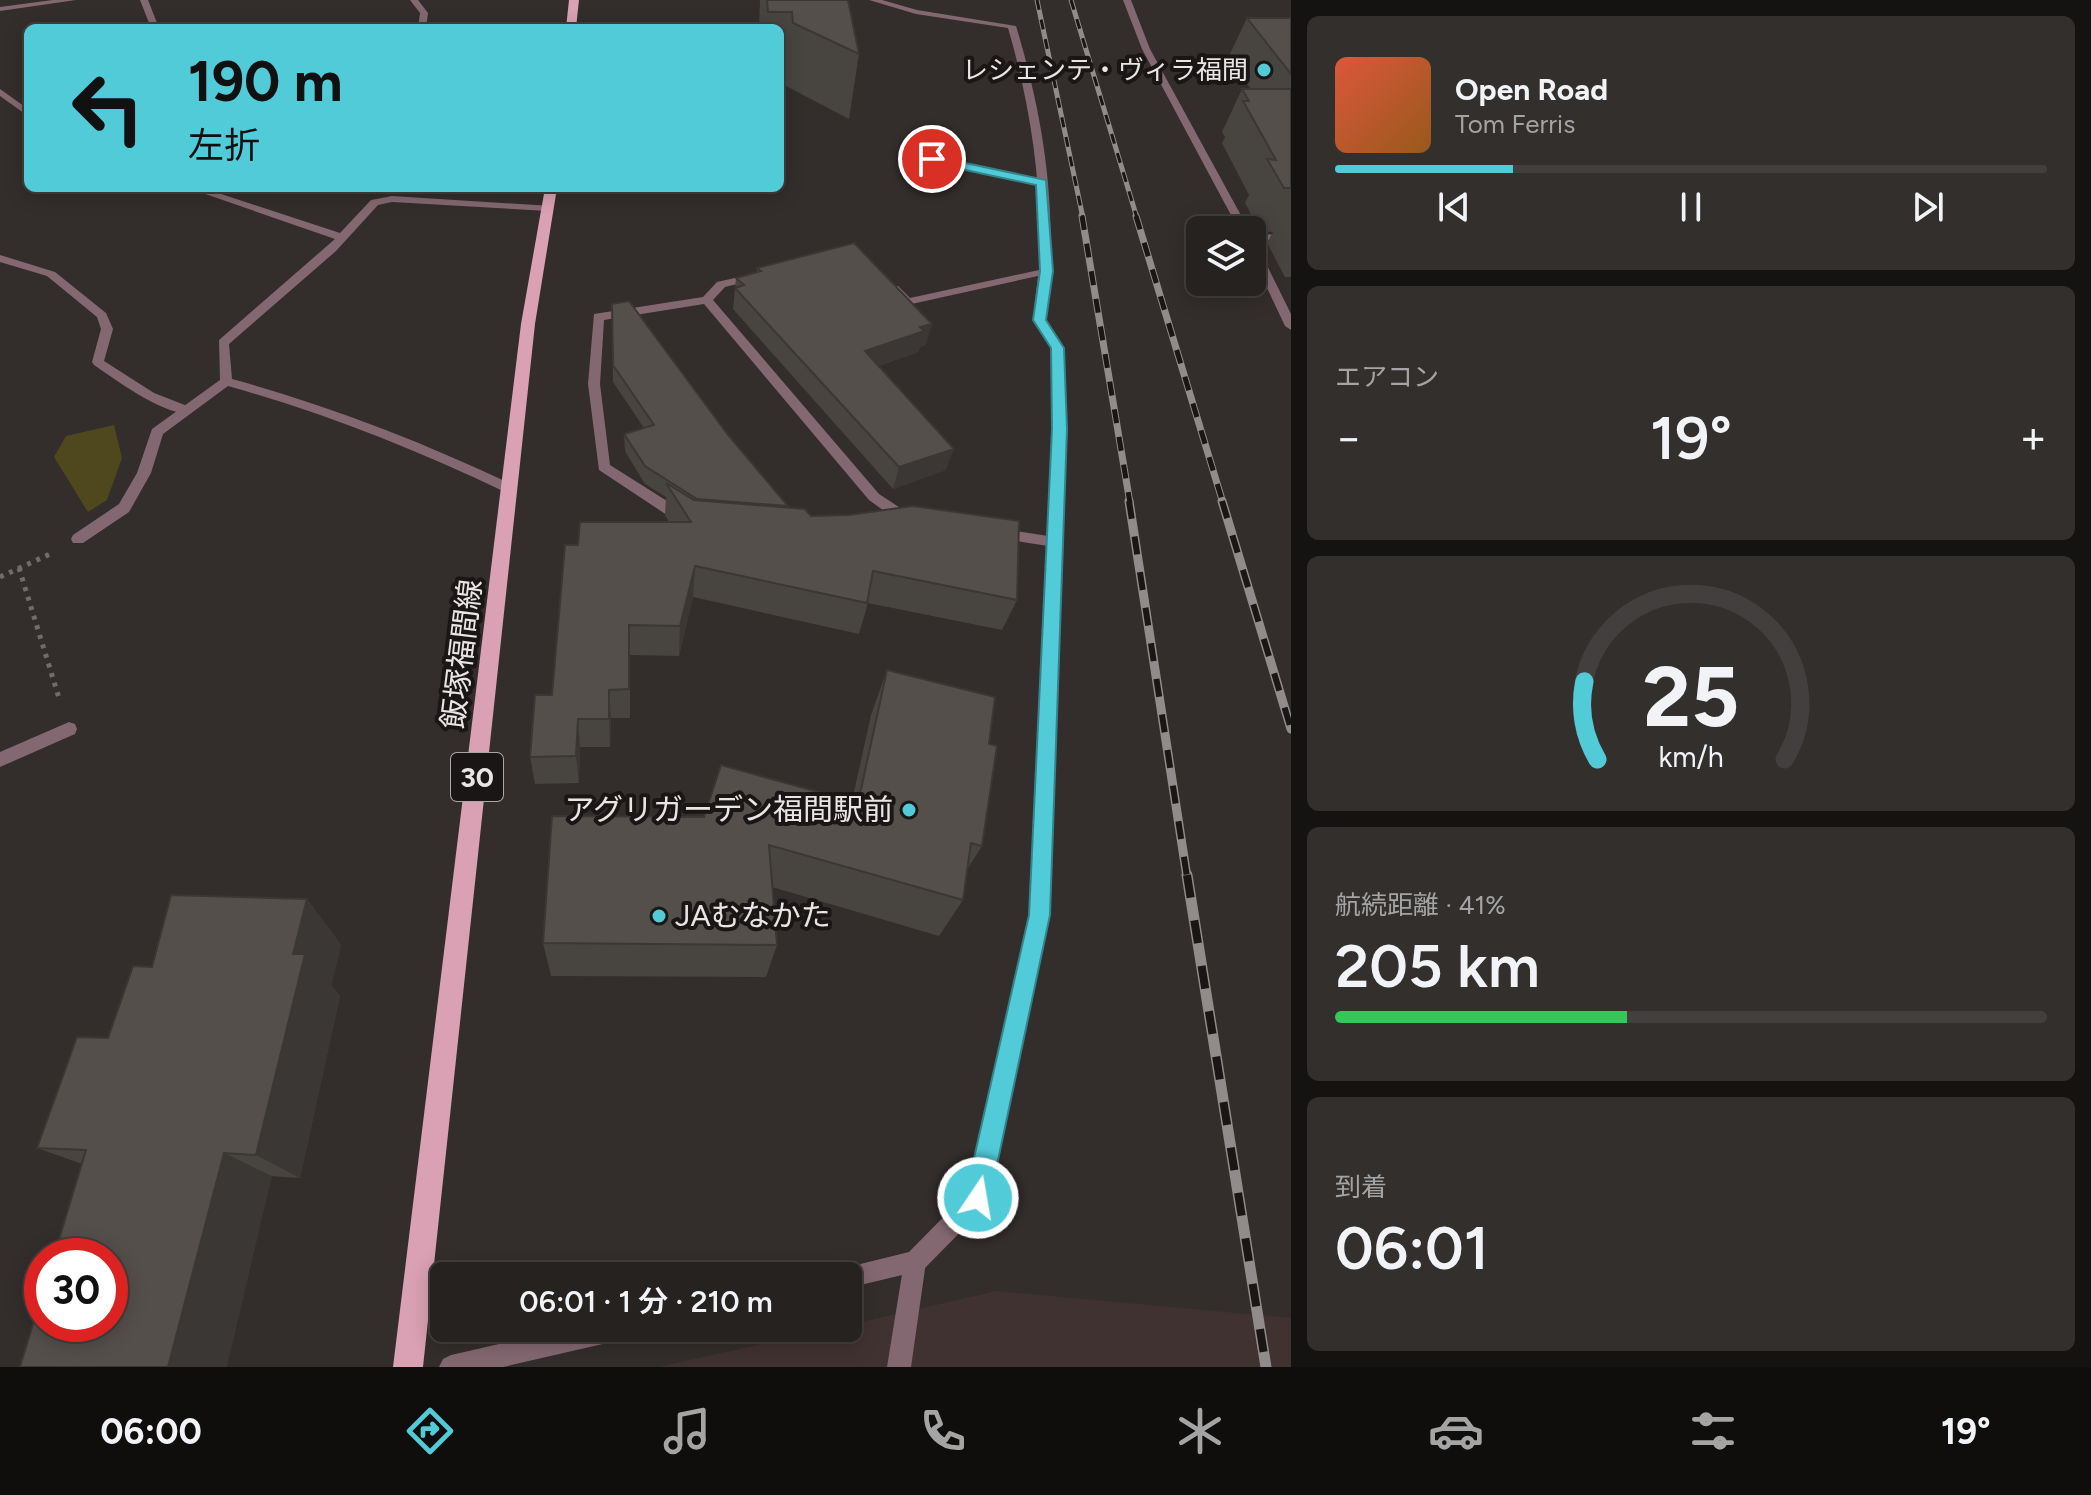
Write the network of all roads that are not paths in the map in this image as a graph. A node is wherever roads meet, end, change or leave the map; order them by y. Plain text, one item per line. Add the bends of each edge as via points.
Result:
1 (72, 0) edge
2 (144, 0) edge
3 (414, 0) edge
4 (574, 0) edge
5 (873, 0) edge
6 (1127, 0) edge
7 (0, 9) edge
8 (153, 24) edge
9 (423, 24) edge
10 (571, 24) edge
11 (0, 92) edge
12 (24, 110) edge
13 (932, 159) dead end
14 (1042, 182) junction
15 (205, 192) edge
16 (549, 198) edge
17 (1236, 216) edge
18 (341, 237) junction
19 (1266, 237) edge
20 (1291, 238) edge
21 (0, 258) edge
22 (1047, 271) junction
23 (763, 274) edge
24 (1266, 274) edge
25 (889, 282) edge
26 (707, 300) junction
27 (1291, 326) edge
28 (226, 381) junction
29 (185, 410) junction
30 (510, 489) junction
31 (692, 524) edge
32 (884, 526) edge
33 (978, 529) edge
34 (78, 539) road end
35 (1054, 542) junction
36 (69, 729) road end
37 (0, 760) edge
38 (915, 1262) junction
39 (862, 1274) edge
40 (559, 1342) edge
41 (408, 1367) edge
42 (451, 1367) edge
43 (899, 1367) edge

1 - 7 street
2 - 8 street
3 - 9 street via 424,13
4 - 10 main road
5 - 14 street via 1012,26 1027,73
6 - 17 street via 1146,49
11 - 12 street
13 - 14 street
14 - 22 street
15 - 18 street
16 - 18 street via 375,202
16 - 30 main road, 飯塚福間線 / 30 via 528,324
18 - 28 street via 223,343
19 - 20 street
21 - 29 street via 51,274 102,315 107,329 98,362 150,396
22 - 25 street via 907,302
22 - 35 street via 1039,320 1057,348 1060,429
23 - 26 street via 721,284
24 - 27 street
26 - 31 street via 598,317 594,384 604,467
26 - 32 street via 874,497 910,518
28 - 29 street
28 - 30 street via 294,399 415,444
29 - 34 street via 157,432 144,473 124,508
30 - 41 main road, 飯塚福間線 / 30
33 - 35 street
35 - 38 street via 1039,915 978,1198
36 - 37 street
38 - 39 street
38 - 43 street
40 - 42 street

